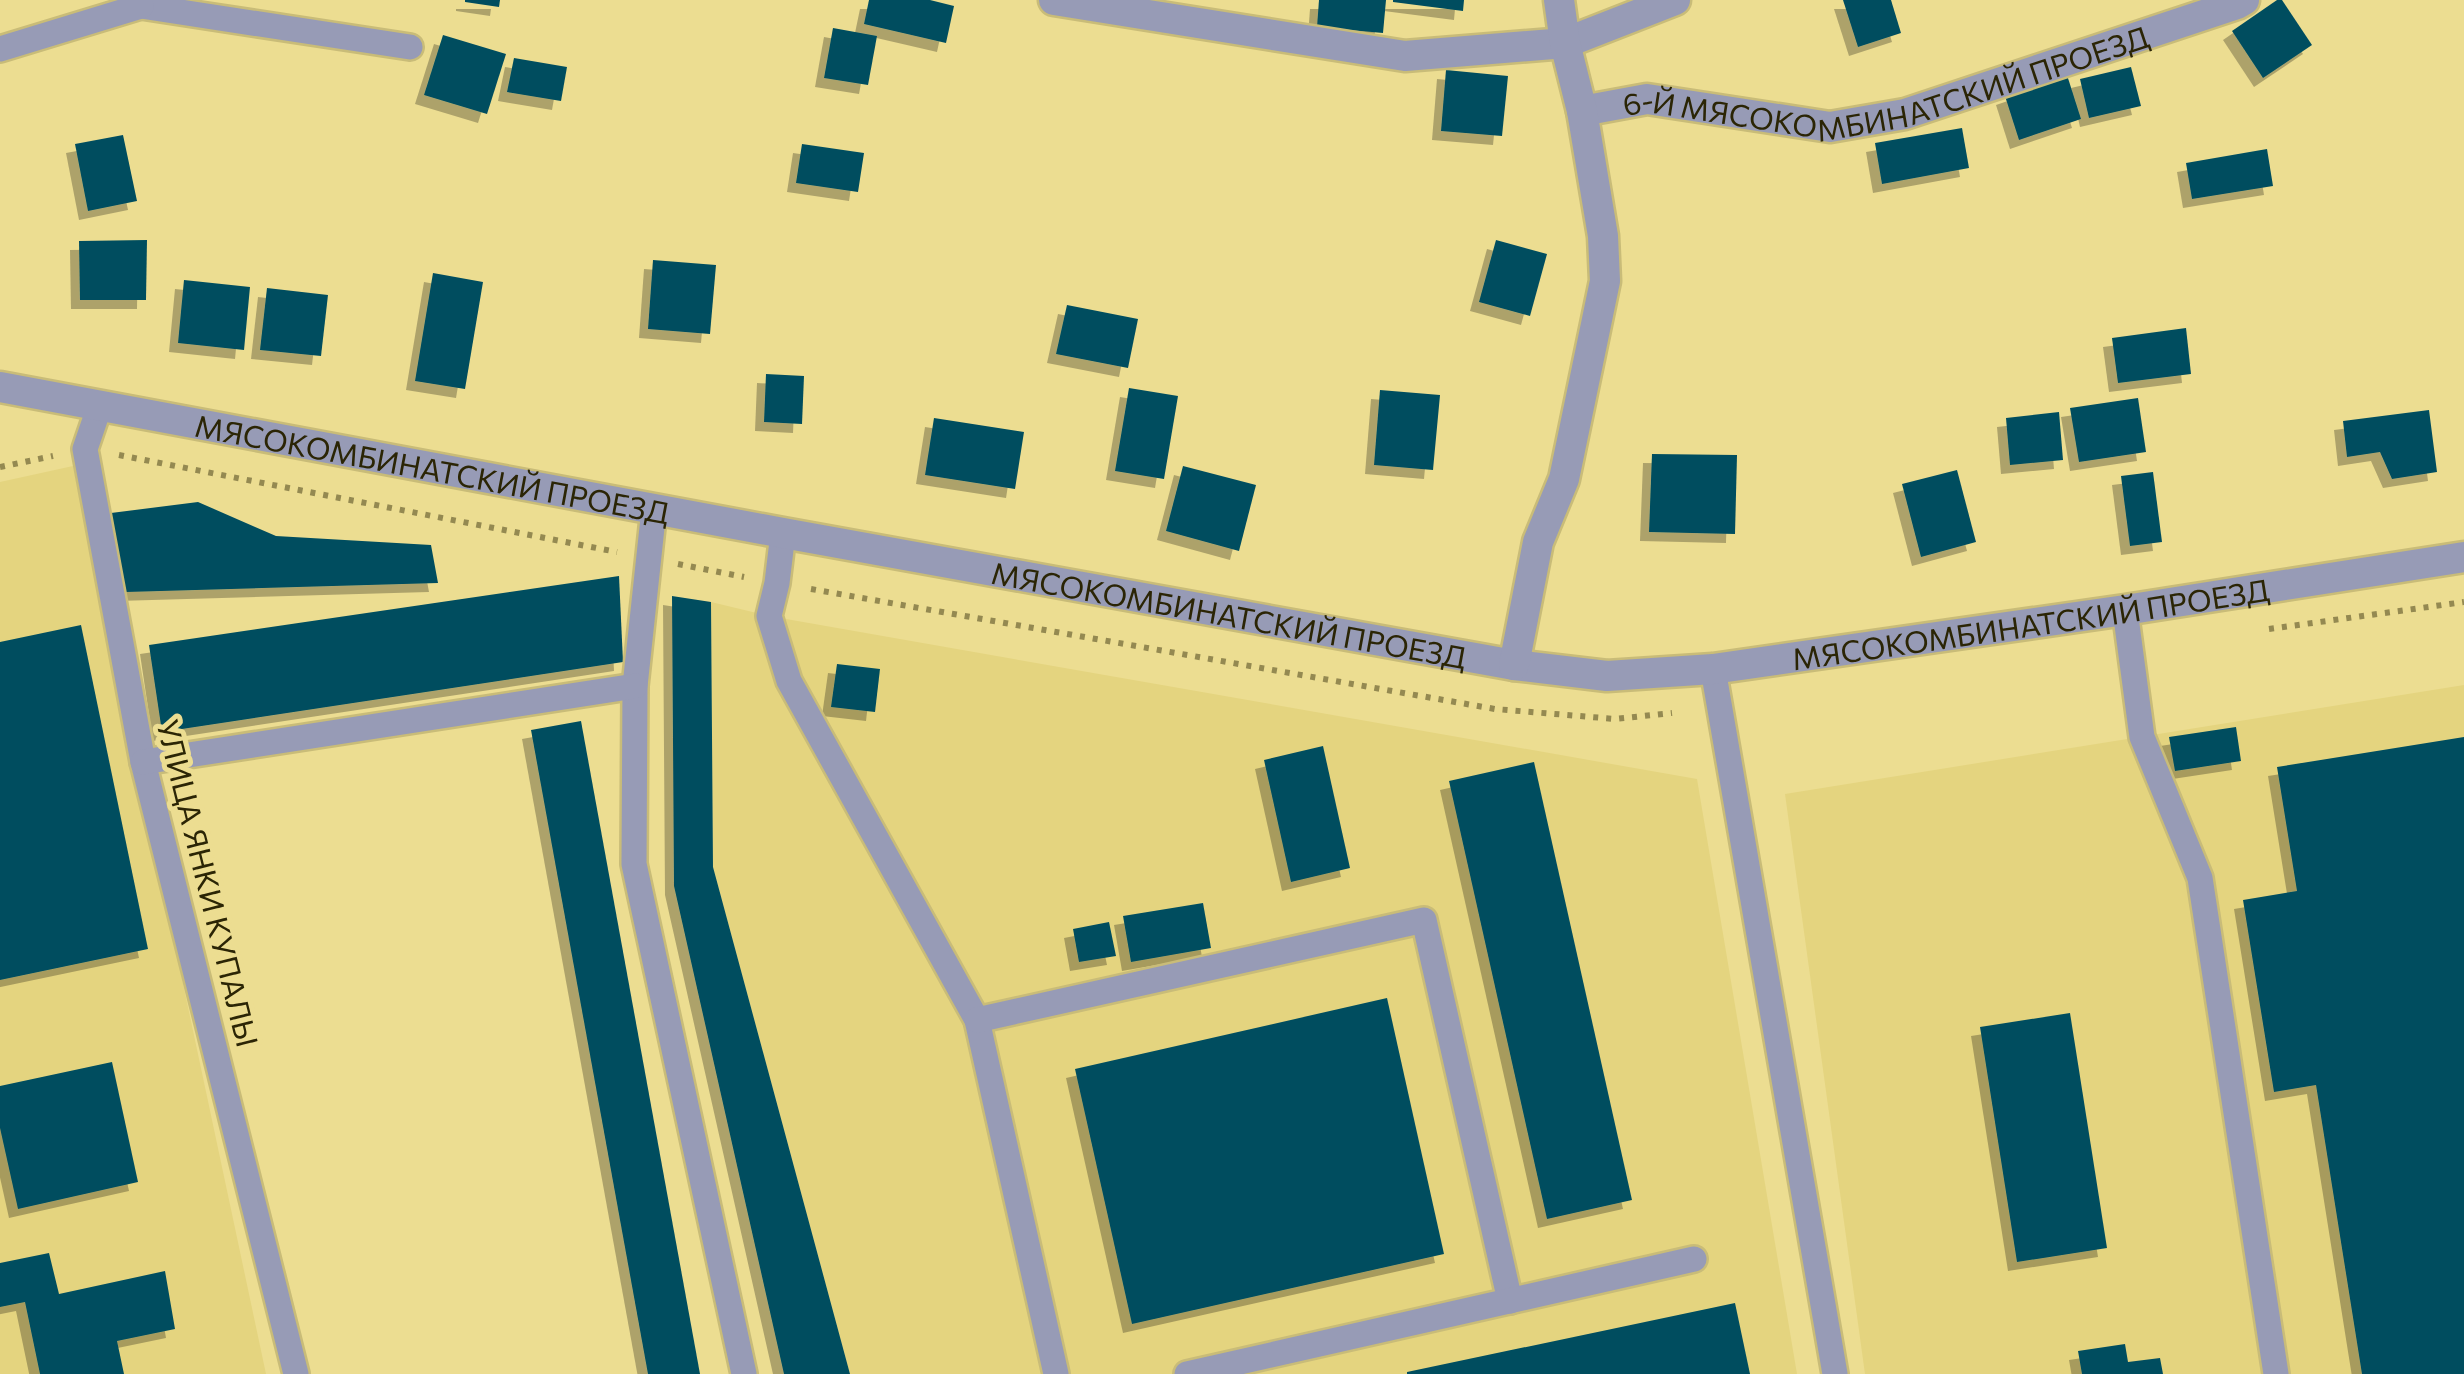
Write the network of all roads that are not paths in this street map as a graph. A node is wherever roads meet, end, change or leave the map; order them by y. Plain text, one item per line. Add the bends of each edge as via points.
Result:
1 (1054, 0) edge
2 (1559, 0) edge
3 (1675, 0) edge
4 (2244, 0) edge
5 (138, 3) edge
6 (1565, 43) junction
7 (410, 47) dead end
8 (0, 50) edge
9 (1582, 111) junction
10 (0, 387) edge
11 (100, 405) junction
12 (654, 509) junction
13 (783, 533) junction
14 (2464, 557) edge
15 (2125, 610) junction
16 (1514, 664) junction
17 (1714, 669) junction
18 (635, 686) junction
19 (143, 762) junction
20 (977, 1020) junction
21 (1694, 1259) dead end
22 (1510, 1302) junction
23 (296, 1374) edge
24 (744, 1374) edge
25 (1056, 1374) edge
26 (1186, 1374) edge
27 (1835, 1374) edge
28 (2276, 1374) edge

1 - 6 street via 1405,56
2 - 6 street
3 - 6 street
4 - 9 street, 6-Й МЯСОКОМБИНАТСКИЙ ПРОЕЗД via 1886,118 1830,127 1647,99
5 - 7 lane
5 - 8 lane
6 - 9 street
9 - 16 street via 1605,281 1564,479 1538,542
10 - 11 street, МЯСОКОМБИНАТСКИЙ ПРОЕЗД
11 - 12 street, МЯСОКОМБИНАТСКИЙ ПРОЕЗД
11 - 19 lane, УЛИЦА ЯНКИ КУПАЛЫ via 85,449
12 - 13 street, МЯСОКОМБИНАТСКИЙ ПРОЕЗД
12 - 18 lane
13 - 16 street, МЯСОКОМБИНАТСКИЙ ПРОЕЗД
13 - 20 lane via 770,616 789,681
14 - 15 street, МЯСОКОМБИНАТСКИЙ ПРОЕЗД
15 - 17 street, МЯСОКОМБИНАТСКИЙ ПРОЕЗД
15 - 28 lane via 2142,737 2200,878
16 - 17 street, МЯСОКОМБИНАТСКИЙ ПРОЕЗД via 1607,676
17 - 27 lane
18 - 19 lane
18 - 24 lane via 634,864
19 - 23 lane, УЛИЦА ЯНКИ КУПАЛЫ
20 - 22 lane via 1424,920
20 - 25 lane
21 - 22 lane
22 - 26 lane

